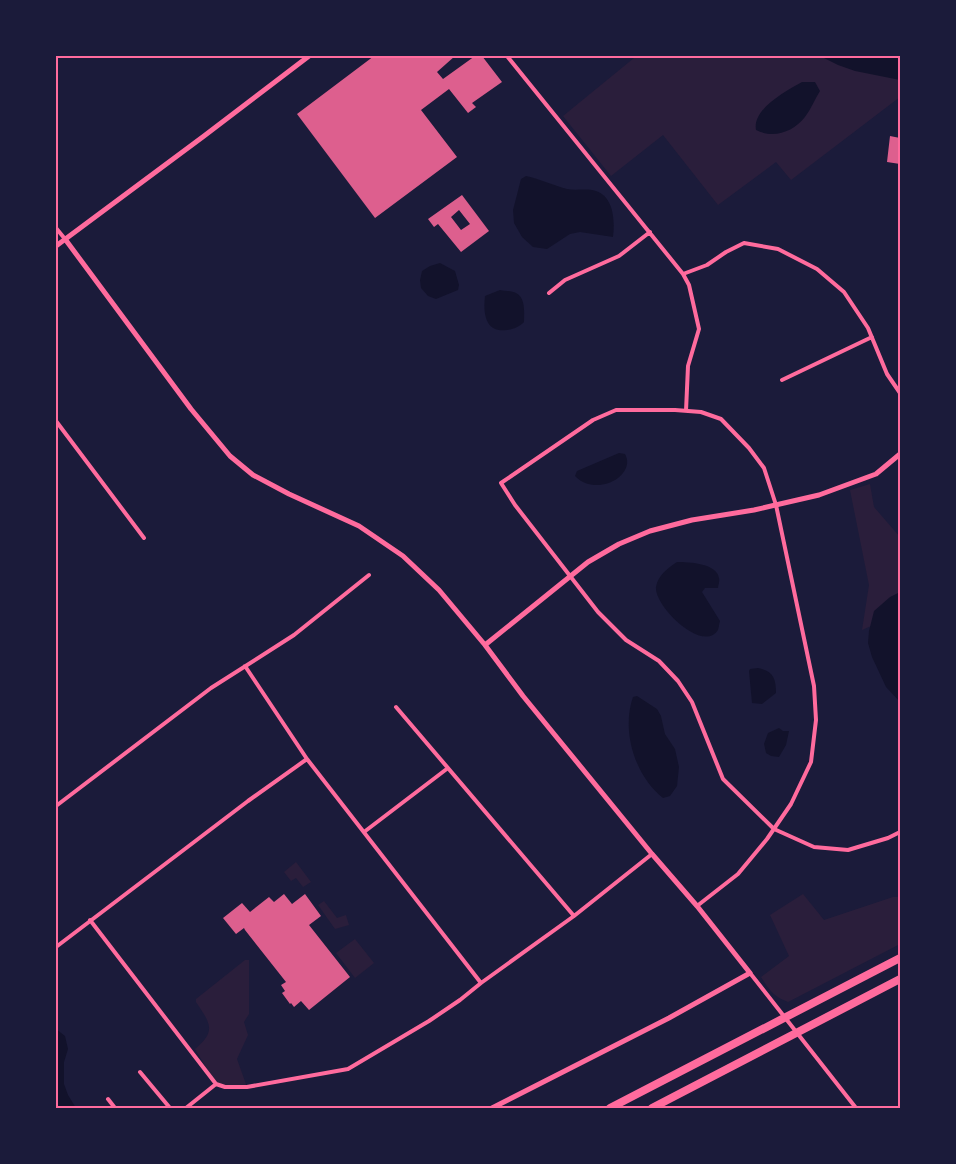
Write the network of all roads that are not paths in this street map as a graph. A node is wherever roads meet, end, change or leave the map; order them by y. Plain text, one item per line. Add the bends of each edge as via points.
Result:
1 (309, 56) edge
2 (507, 56) edge
3 (56, 228) edge
4 (650, 232) junction
5 (65, 239) junction
6 (56, 246) edge
7 (683, 274) junction
8 (549, 293) dead end
9 (872, 337) junction
10 (782, 380) dead end
11 (900, 393) edge
12 (686, 411) junction
13 (56, 421) edge
14 (900, 454) edge
15 (776, 505) junction
16 (144, 538) dead end
17 (369, 575) dead end
18 (571, 577) junction
19 (485, 645) junction
20 (245, 666) junction
21 (396, 707) dead end
22 (307, 759) junction
23 (448, 768) junction
24 (56, 806) edge
25 (774, 829) junction
26 (364, 832) junction
27 (900, 832) edge
28 (652, 854) junction
29 (697, 906) junction
30 (574, 916) junction
31 (90, 920) junction
32 (56, 947) edge
33 (900, 958) edge
34 (750, 973) junction
35 (900, 979) edge
36 (481, 983) junction
37 (140, 1072) dead end
38 (216, 1084) junction
39 (108, 1099) dead end
40 (115, 1108) edge
41 (170, 1108) edge
42 (186, 1108) edge
43 (492, 1108) edge
44 (610, 1108) edge
45 (653, 1108) edge
46 (856, 1108) edge

1 - 5 street
2 - 4 street
3 - 5 street
4 - 7 street
4 - 8 street via 619,256 565,280
5 - 6 street
5 - 19 street via 191,410 230,456 253,475 359,526 403,556 439,590
7 - 9 street via 744,243 778,249 817,269 844,292
7 - 12 street via 699,329 687,366
9 - 10 street
9 - 11 street via 887,374
12 - 15 street via 721,419 764,468
12 - 18 street via 616,410 592,420 501,483
13 - 16 street
14 - 15 street via 876,474 819,495
15 - 18 street via 692,519 650,531 618,544
15 - 25 street via 814,686 816,720 811,762
17 - 20 street via 294,634
18 - 19 street
18 - 25 street via 626,640 659,661 678,681 692,702 723,779
19 - 28 street
20 - 22 street
20 - 24 street
21 - 23 street
22 - 26 street
22 - 31 street
23 - 26 street
23 - 30 street
25 - 27 street via 814,847 848,850
25 - 29 street via 738,874
26 - 36 street
28 - 29 street
28 - 30 street
29 - 34 street
30 - 36 street
31 - 32 street
31 - 38 street
33 - 44 highway
34 - 43 street
34 - 46 street
35 - 45 highway
36 - 38 street via 429,1021 348,1069 246,1087 225,1088
37 - 41 street
38 - 42 street
39 - 40 street

